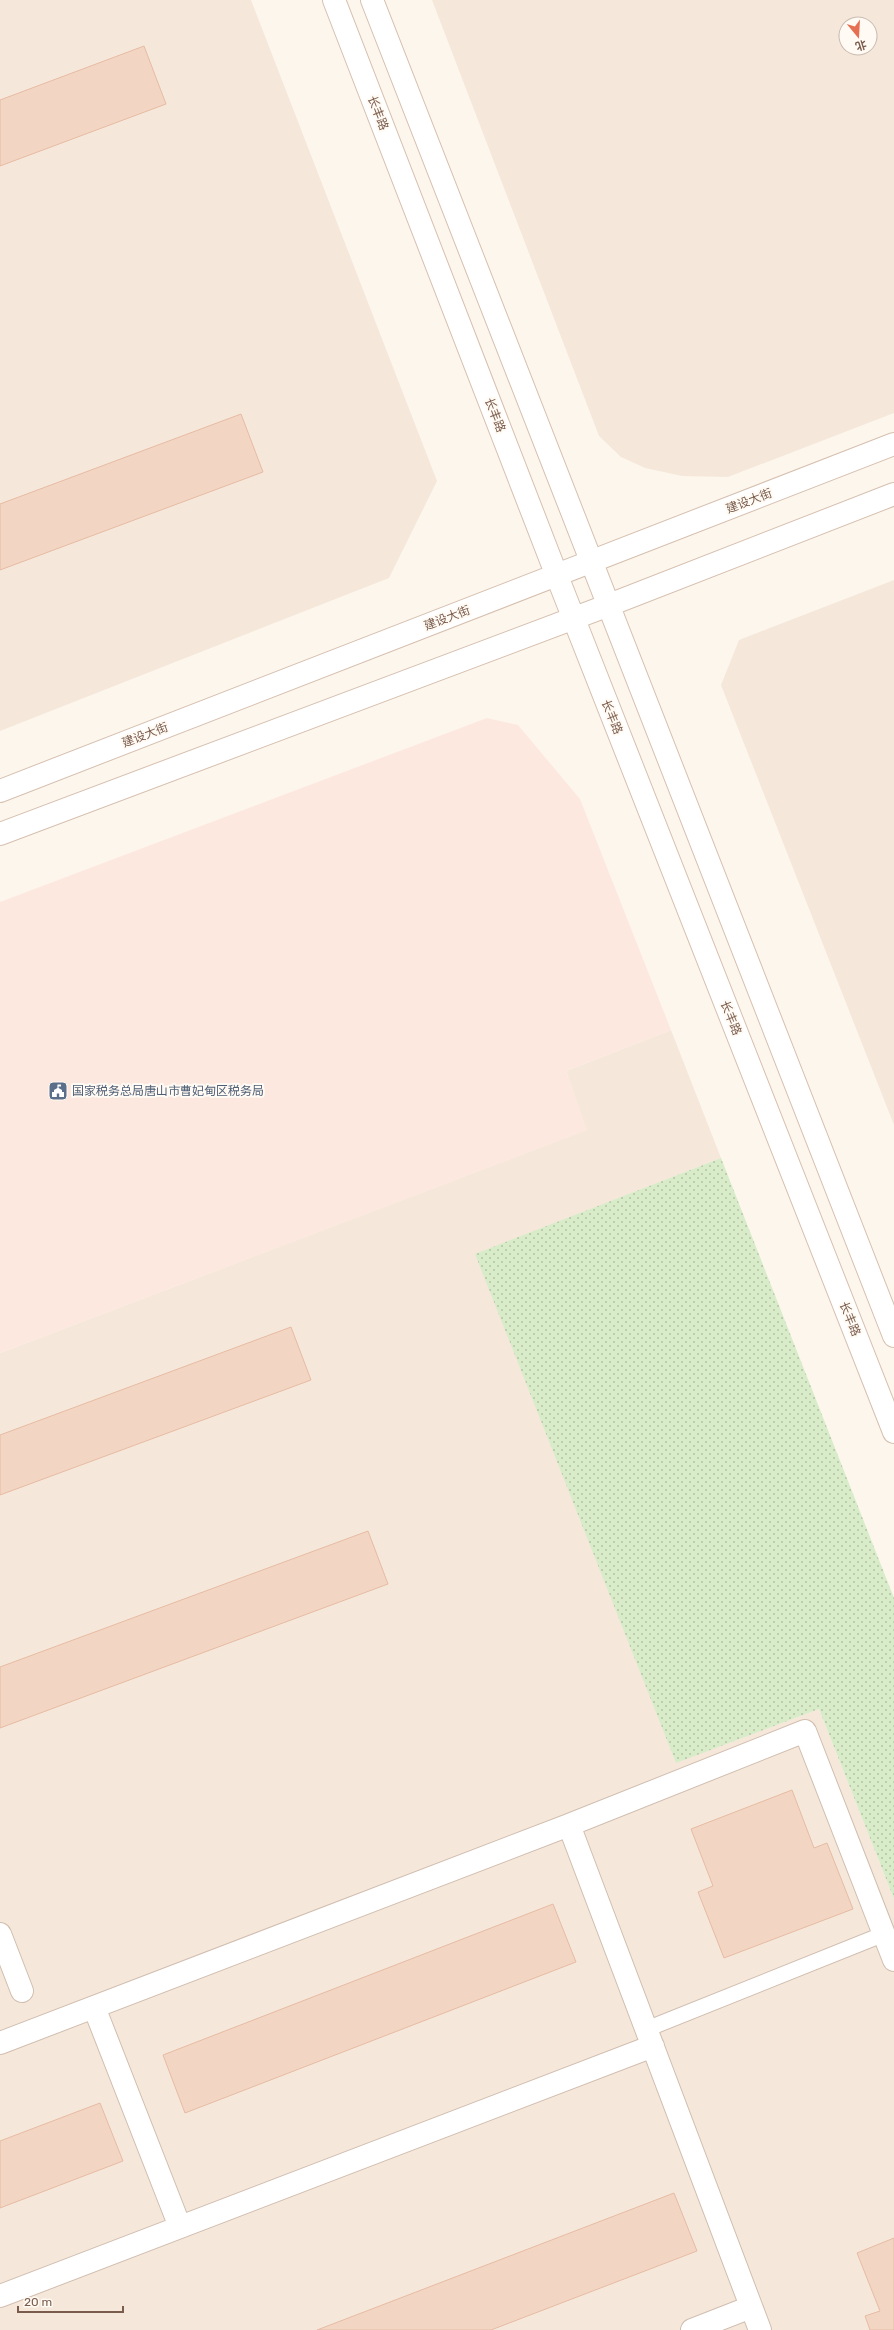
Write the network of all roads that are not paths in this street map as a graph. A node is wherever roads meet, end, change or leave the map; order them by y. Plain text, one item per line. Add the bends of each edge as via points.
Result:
1 (334, 0) edge
2 (372, 0) edge
3 (894, 444) edge
4 (894, 494) edge
5 (591, 562) junction
6 (557, 576) junction
7 (609, 605) junction
8 (574, 618) junction
9 (0, 791) edge
10 (0, 834) edge
11 (894, 1336) edge
12 (894, 1432) edge
13 (569, 1825) junction
14 (0, 1934) edge
15 (884, 1934) junction
16 (894, 1960) edge
17 (22, 1991) dead end
18 (94, 2007) junction
19 (650, 2037) junction
20 (0, 2043) edge
21 (180, 2227) junction
22 (0, 2296) edge
23 (751, 2307) junction
24 (692, 2330) edge
25 (760, 2330) edge

1 - 6 main road, 长丰路
2 - 5 main road
3 - 5 main road, 建设大街
4 - 7 main road
5 - 6 main road, 建设大街
5 - 7 main road
6 - 8 main road, 长丰路
6 - 9 main road, 建设大街
7 - 8 main road
7 - 11 main road
8 - 10 main road
8 - 12 main road, 长丰路
13 - 15 main road via 805,1731
13 - 18 main road
13 - 19 main road
14 - 17 main road
15 - 16 main road
15 - 19 lane
18 - 20 main road
18 - 21 main road
19 - 21 main road
19 - 23 main road
21 - 22 main road
23 - 24 main road
23 - 25 main road

